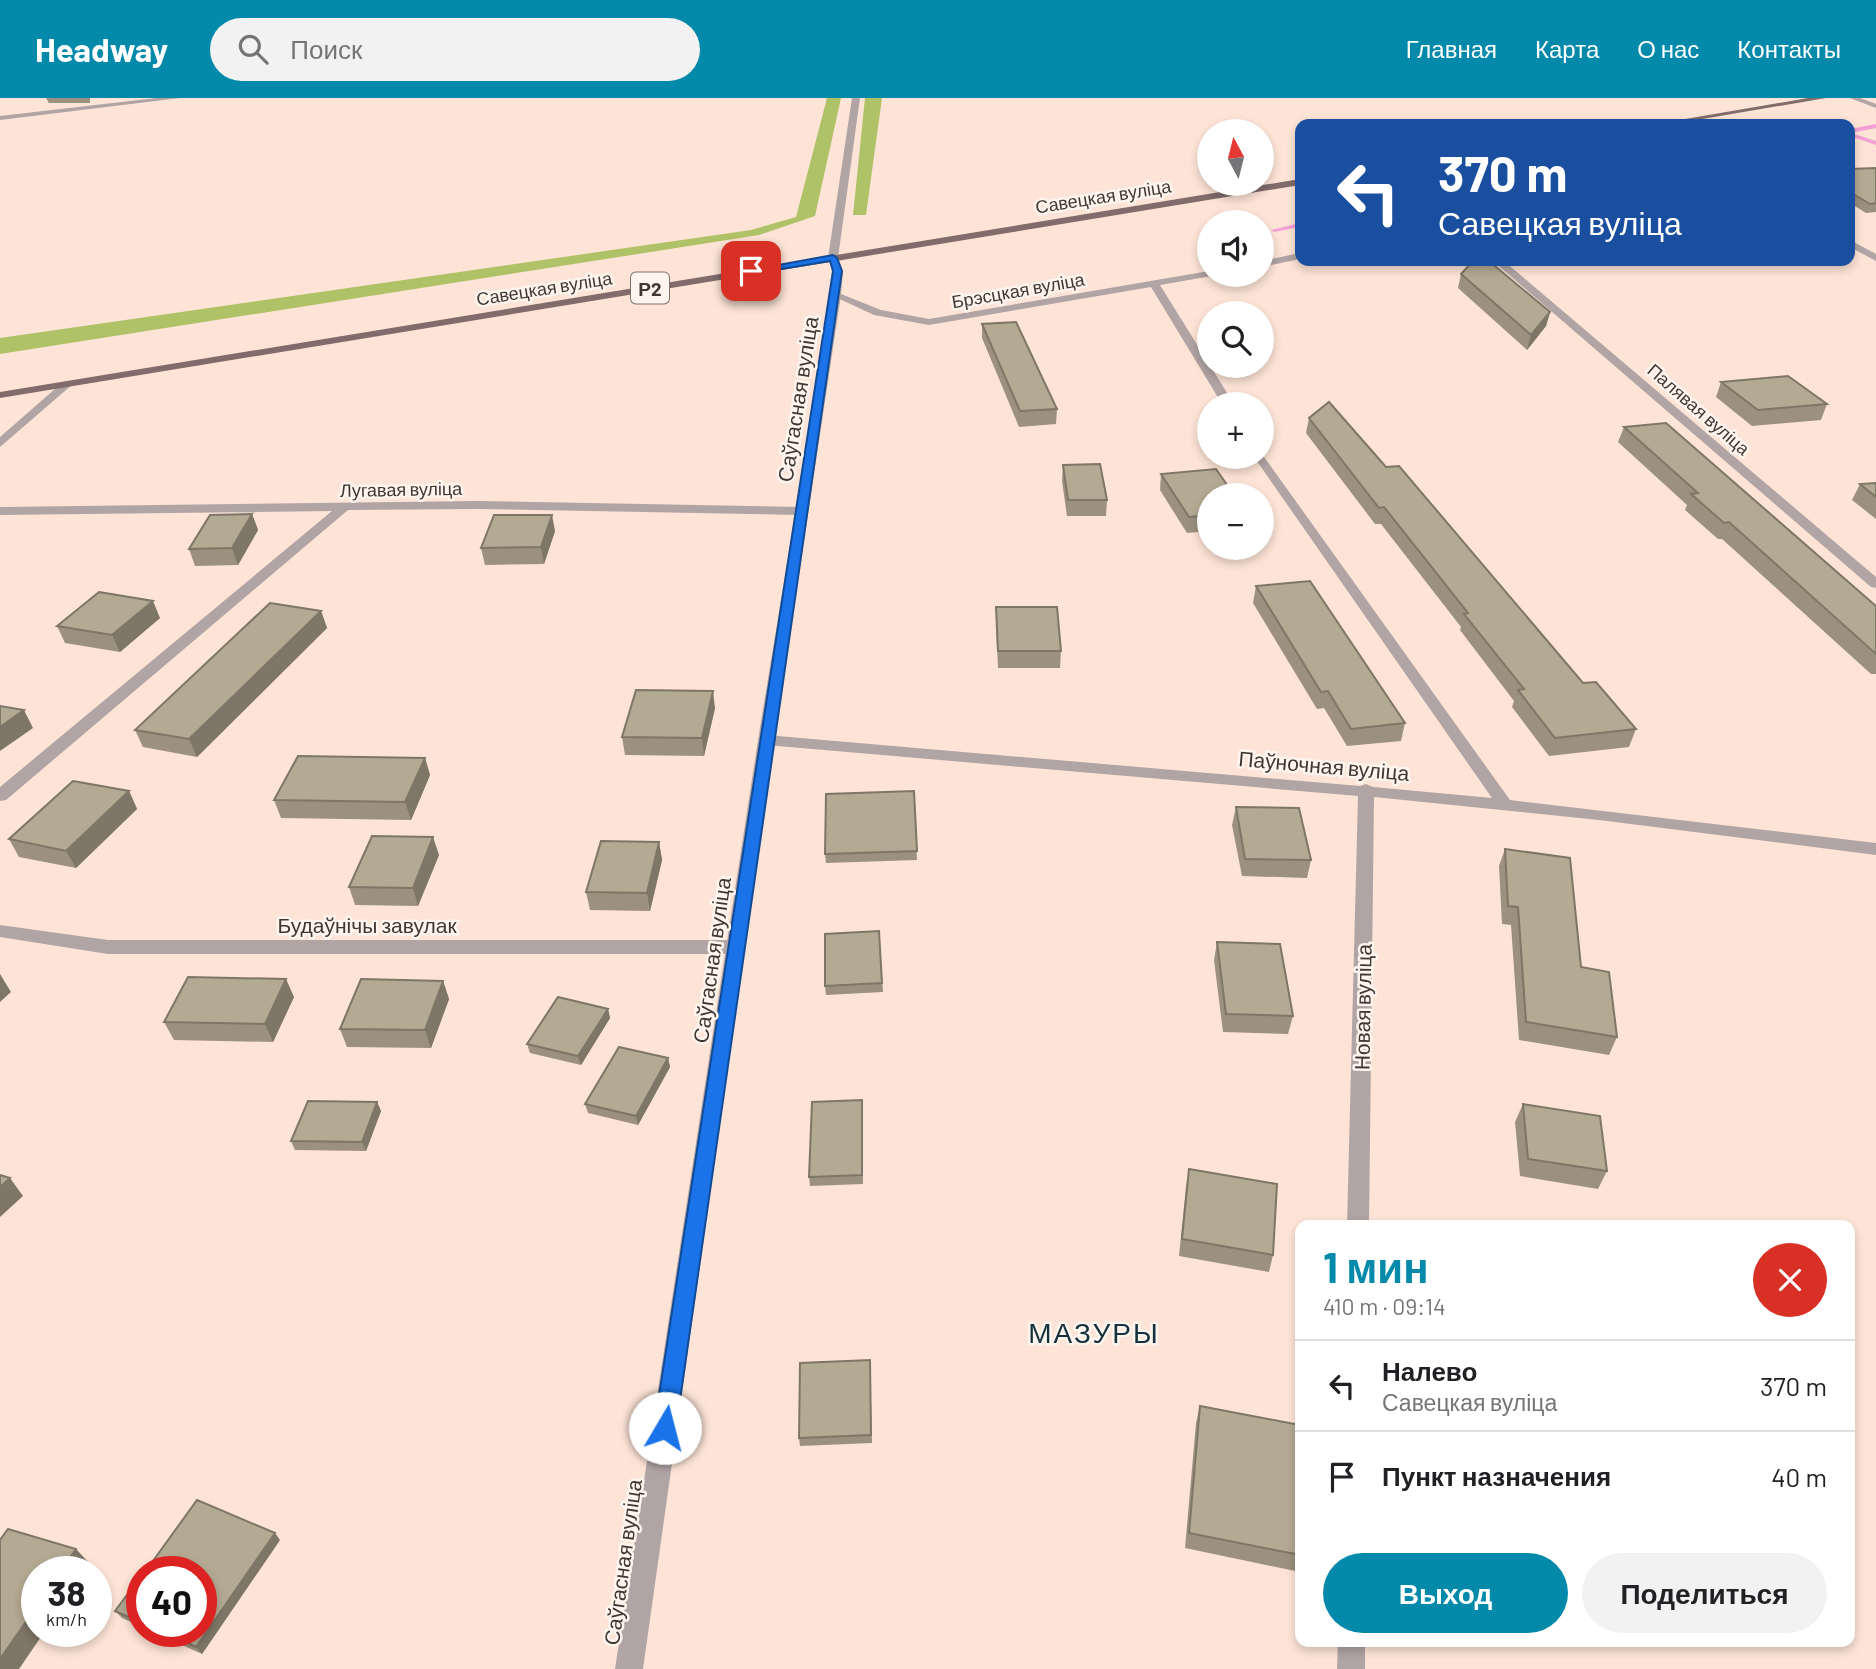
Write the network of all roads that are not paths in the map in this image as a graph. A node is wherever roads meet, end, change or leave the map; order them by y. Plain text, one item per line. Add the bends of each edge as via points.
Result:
1 (176, 98) edge
2 (856, 98) edge
3 (1822, 98) edge
4 (1853, 98) edge
5 (1876, 106) edge
6 (0, 118) edge
7 (1691, 119) edge
8 (1295, 183) edge
9 (1855, 246) edge
10 (1295, 257) edge
11 (833, 258) junction
12 (1876, 258) edge
13 (1274, 261) edge
14 (1505, 266) edge
15 (1197, 276) edge
16 (1154, 284) junction
17 (836, 295) junction
18 (67, 384) junction
19 (1221, 392) edge
20 (0, 395) edge
21 (0, 443) edge
22 (1268, 469) edge
23 (344, 507) junction
24 (0, 511) edge
25 (802, 511) junction
26 (1876, 584) edge
27 (766, 740) junction
28 (1366, 789) junction
29 (0, 796) edge
30 (1505, 805) junction
31 (1876, 849) edge
32 (0, 931) edge
33 (736, 947) junction
34 (1359, 1220) edge
35 (1352, 1647) edge
36 (629, 1669) edge
37 (1351, 1669) edge

1 - 6 street
2 - 11 street, Саўгасная вуліца
3 - 7 main road
4 - 5 lane
8 - 11 main road, Савецкая вуліца / Р2
9 - 12 street
10 - 13 street
11 - 17 street, Саўгасная вуліца via 838,271
11 - 18 main road, Савецкая вуліца / Р2
14 - 26 street, Палявая вуліца
15 - 16 street, Брэсцкая вуліца
16 - 17 street, Брэсцкая вуліца via 929,321 878,313
16 - 19 street
17 - 25 street, Саўгасная вуліца
18 - 20 main road, Савецкая вуліца / Р2
18 - 21 street
22 - 30 street
23 - 24 street, Лугавая вуліца
23 - 25 street, Лугавая вуліца
23 - 29 street
25 - 27 street, Саўгасная вуліца
27 - 28 street, Паўночная вуліца
27 - 33 street, Саўгасная вуліца
28 - 30 street, Паўночная вуліца
28 - 34 street, Новая вуліца
30 - 31 street, Паўночная вуліца via 1679,822
32 - 33 street, Будаўнічы завулак via 108,947
33 - 36 street, Саўгасная вуліца
35 - 37 street

